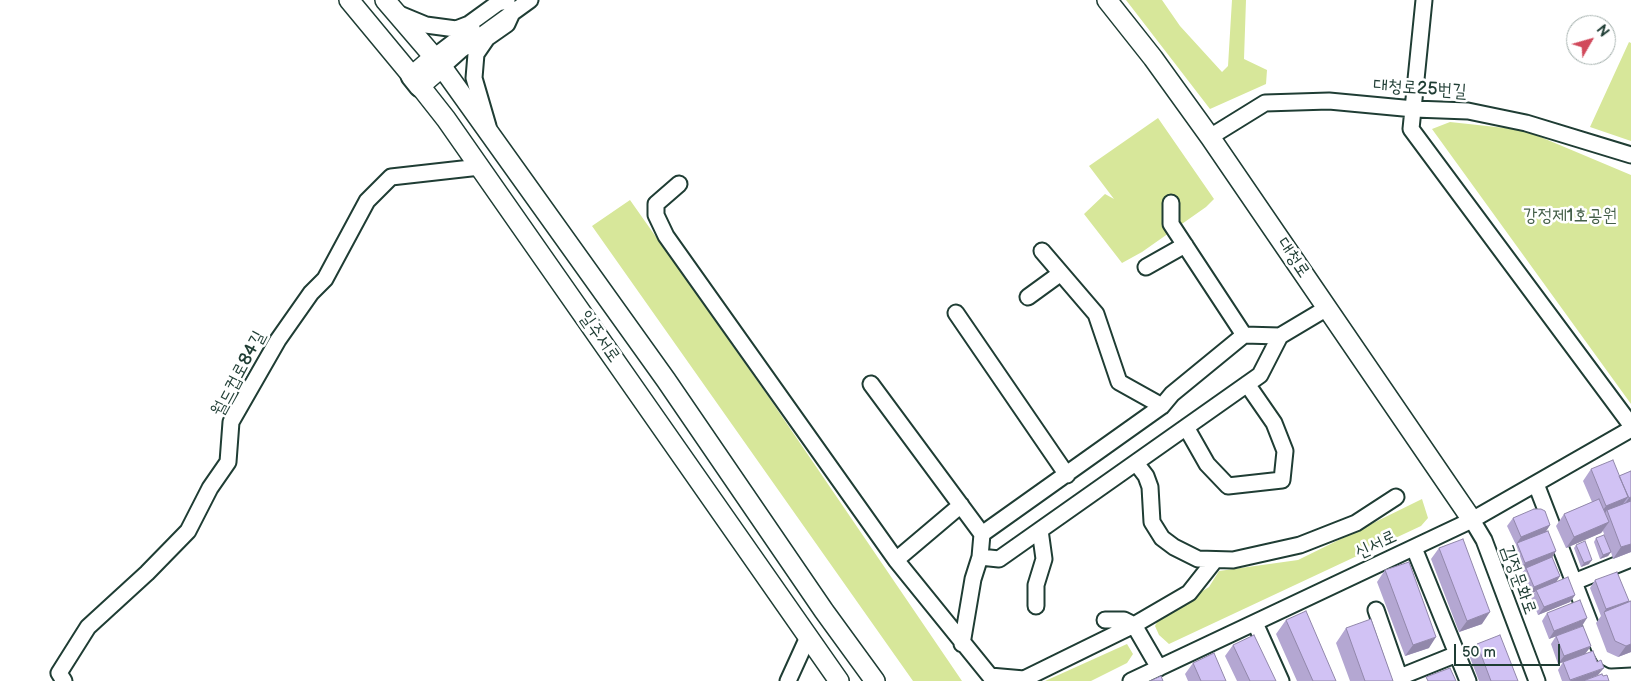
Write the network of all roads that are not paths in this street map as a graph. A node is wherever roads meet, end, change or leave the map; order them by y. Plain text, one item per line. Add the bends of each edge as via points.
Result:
1 (349, 0) edge
2 (530, 0) edge
3 (1108, 0) edge
4 (1424, 0) edge
5 (509, 5) edge
6 (391, 7) edge
7 (438, 62) junction
8 (416, 81) junction
9 (1414, 109) junction
10 (489, 130) junction
11 (1210, 136) junction
12 (1631, 155) edge
13 (480, 167) junction
14 (679, 184) dead end
15 (1171, 203) dead end
16 (1185, 245) junction
17 (1042, 250) dead end
18 (1146, 267) dead end
19 (1061, 273) junction
20 (1028, 297) dead end
21 (1327, 308) junction
22 (956, 313) dead end
23 (1244, 335) junction
24 (1280, 336) junction
25 (871, 384) dead end
26 (1247, 384) junction
27 (1162, 406) junction
28 (1631, 425) edge
29 (1186, 427) junction
30 (1631, 430) edge
31 (1136, 463) junction
32 (1067, 475) junction
33 (1536, 484) junction
34 (1396, 498) dead end
35 (960, 505) junction
36 (1472, 520) junction
37 (1040, 530) junction
38 (982, 534) junction
39 (1414, 548) junction
40 (980, 557) junction
41 (1631, 559) edge
42 (896, 560) junction
43 (1215, 560) junction
44 (1574, 582) junction
45 (1036, 606) dead end
46 (1376, 610) dead end
47 (1105, 620) dead end
48 (1255, 623) junction
49 (1134, 625) junction
50 (808, 637) junction
51 (962, 644) junction
52 (1457, 654) junction
53 (1631, 659) edge
54 (1159, 668) junction
55 (1395, 679) edge
56 (64, 681) edge
57 (788, 681) edge
58 (840, 681) edge
59 (875, 681) edge
60 (1131, 681) edge
61 (1281, 681) edge
62 (1468, 681) edge
63 (1537, 681) edge

1 - 8 main road, 일주서로
2 - 5 street
3 - 11 main road, 대청로
4 - 9 street
5 - 6 street via 498,3 469,24 456,29 426,25
5 - 7 street via 461,50
5 - 10 street via 508,24 487,38 476,54 474,78
6 - 7 main road, 일주서로
7 - 8 main road
7 - 10 main road, 일주서로
8 - 13 main road, 일주서로
9 - 11 street, 대청로25번길 via 1329,101 1266,103
9 - 12 street, 대청로25번길 via 1468,111 1526,123
9 - 28 street via 1411,129
10 - 59 main road, 일주서로
11 - 21 main road, 대청로
13 - 50 main road, 일주서로
13 - 56 street, 월드컵로84길 via 391,176 367,201 325,279 311,293 278,340 231,422 228,462 210,488 188,531 147,574 88,627 59,673
14 - 42 street via 656,204 656,215 666,236
15 - 16 street via 1171,224
16 - 18 street
16 - 23 street
17 - 19 street
19 - 20 street
19 - 27 street via 1096,314 1119,382
21 - 24 street
21 - 36 main road, 대청로
22 - 32 street
23 - 24 street
23 - 27 street via 1172,394
24 - 26 street via 1260,375
25 - 35 street
26 - 29 street
26 - 29 street via 1274,423 1285,451 1282,480 1228,486 1206,464
27 - 32 street
29 - 31 street
30 - 33 street, 신서로
31 - 37 street
31 - 43 street via 1150,487 1152,522 1162,538 1198,559
32 - 38 street
33 - 36 street, 신서로
33 - 44 street
34 - 43 street via 1356,523 1300,546 1233,560
35 - 38 street
35 - 42 street
36 - 39 street, 신서로
36 - 63 street, 김정문화로 via 1484,540
37 - 40 street via 999,559
37 - 45 street via 1044,559 1036,585
38 - 40 street
39 - 48 street, 신서로
39 - 52 street
40 - 51 street
41 - 44 street
42 - 51 street
43 - 49 street via 1189,593
44 - 53 street via 1604,656 1618,661
46 - 55 street
47 - 49 street via 1124,620
48 - 54 street, 신서로
48 - 61 street
49 - 51 street via 1024,679 990,676
49 - 54 street
50 - 57 street
50 - 58 main road, 일주서로
52 - 55 street
52 - 62 street
54 - 60 street, 신서로

